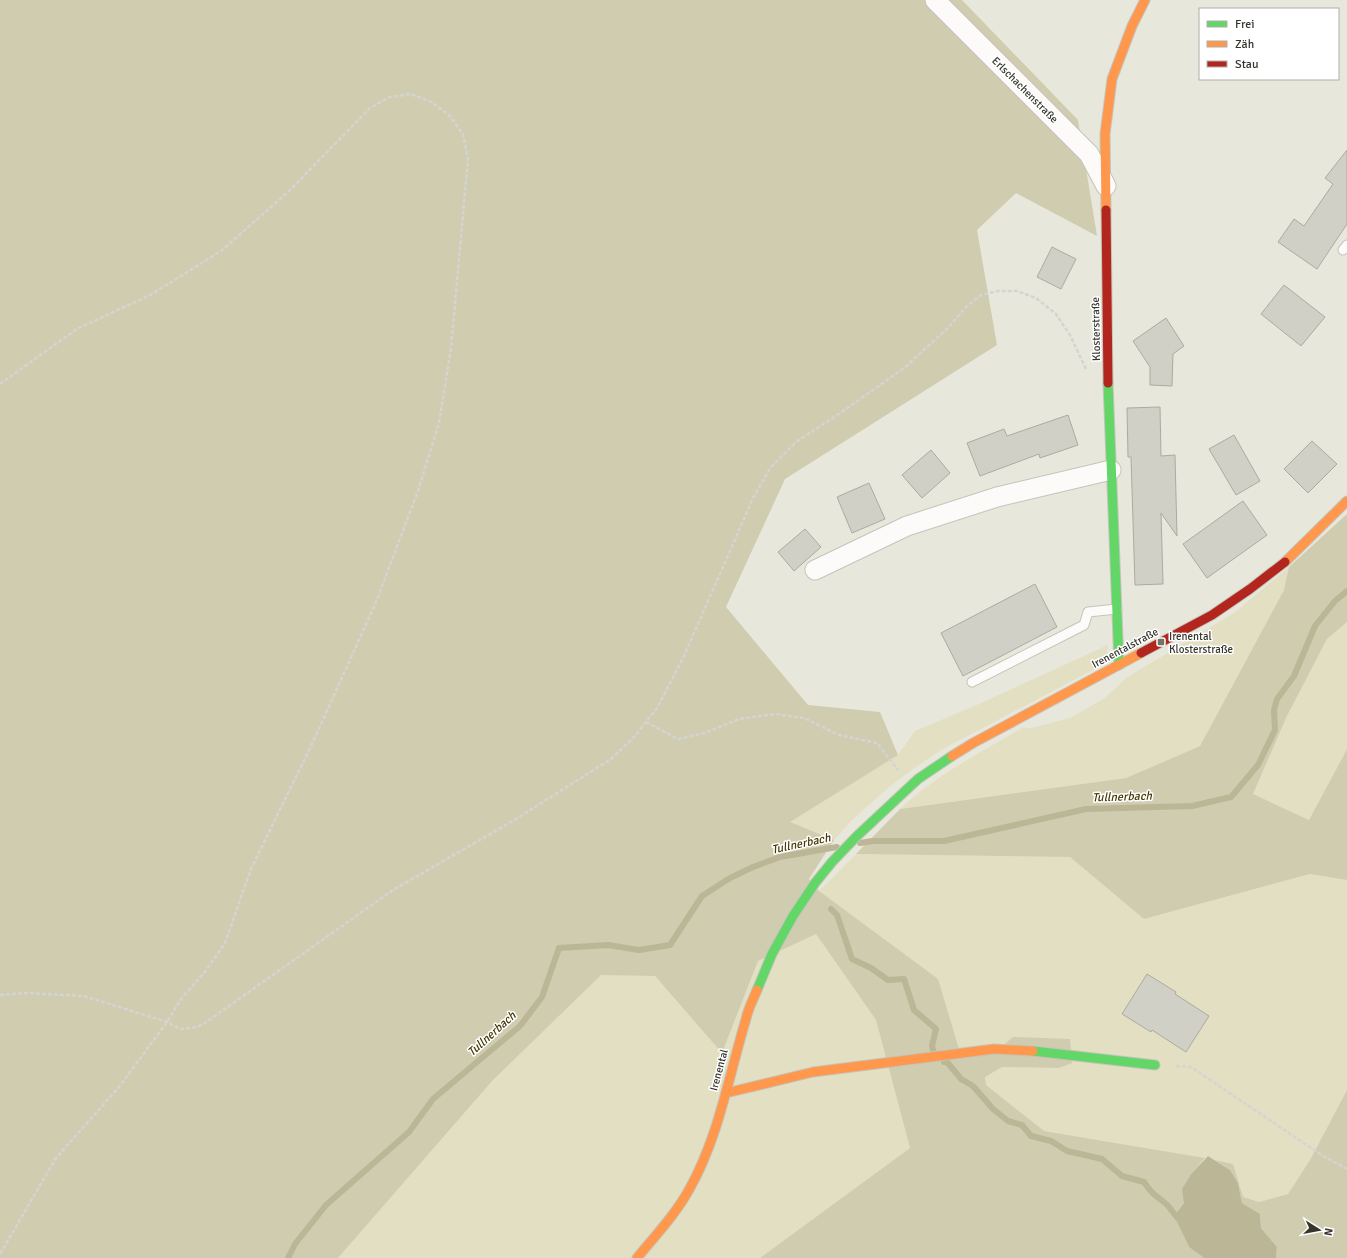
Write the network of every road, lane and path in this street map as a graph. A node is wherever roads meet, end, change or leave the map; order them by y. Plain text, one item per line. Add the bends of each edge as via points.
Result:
1 (935, 0) edge
2 (1145, 0) edge
3 (1106, 186) junction
4 (1086, 370) dead end
5 (0, 384) edge
6 (1111, 470) junction
7 (1347, 501) edge
8 (815, 570) dead end
9 (1117, 609) junction
10 (1119, 665) junction
11 (972, 682) dead end
12 (646, 722) junction
13 (899, 771) dead end
14 (815, 883) joint
15 (0, 995) edge
16 (166, 1022) junction
17 (1156, 1065) joint
18 (726, 1093) junction
19 (1347, 1169) edge
20 (0, 1254) edge
21 (637, 1258) edge

1 - 3 street, Erlschachenstraße via 1089,154
2 - 3 street, Klosterstraße via 1112,79 1105,134
3 - 6 street, Klosterstraße
4 - 12 path via 1070,335 1056,314 1036,298 1016,291 998,291 981,295 904,368 796,442 771,467 753,498 684,656 657,708
5 - 16 path via 77,329 152,294 221,251 288,192 370,108 390,97 410,94 430,102 449,115 463,134 468,159 451,348 438,423 418,491 376,602 313,742 251,869 224,943
6 - 8 street via 997,497 907,526
6 - 9 street, Klosterstraße
7 - 10 street, Irenentalstraße via 1286,561 1250,589 1212,615
9 - 10 street, Klosterstraße
9 - 11 lane via 1088,612 1084,625
10 - 14 street, Irenentalstraße via 973,743 918,779 857,836
12 - 13 path via 678,739 739,719 775,714 804,718 839,735 877,743
12 - 16 path via 611,759 516,819 393,890 202,1025 181,1029
14 - 18 street, Irenental via 772,954 746,1017
15 - 16 path via 27,993 84,996
16 - 20 path via 119,1087 56,1158
17 - 18 street via 1039,1051 994,1049 813,1072
17 - 19 path via 1191,1067 1323,1156
18 - 21 street, Irenental via 704,1160 690,1189

